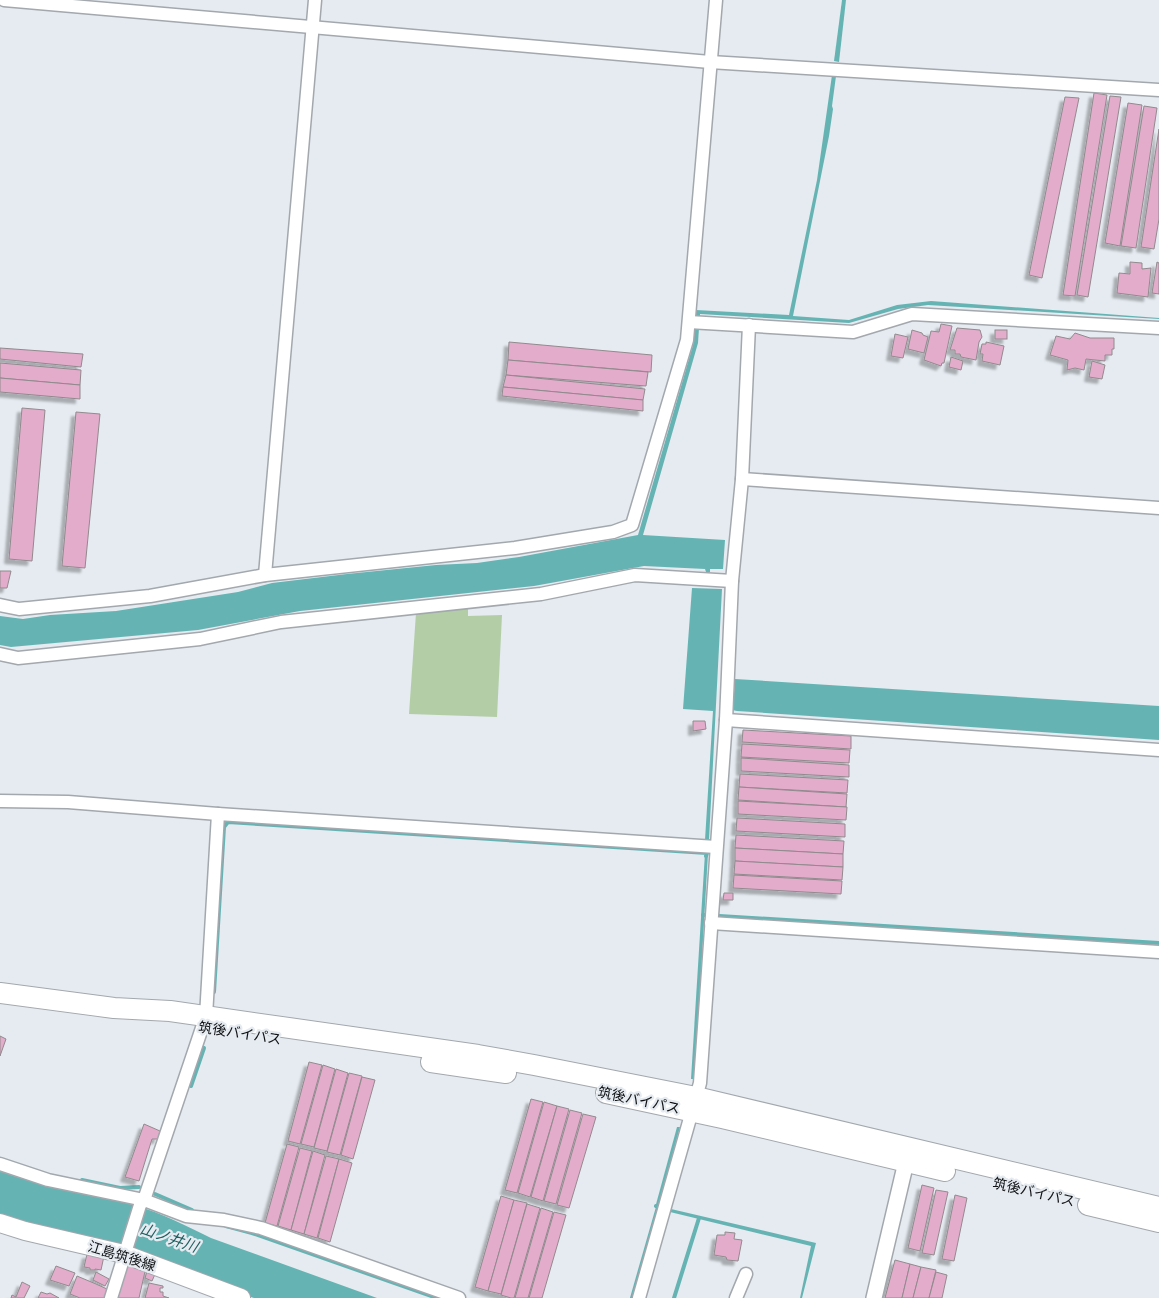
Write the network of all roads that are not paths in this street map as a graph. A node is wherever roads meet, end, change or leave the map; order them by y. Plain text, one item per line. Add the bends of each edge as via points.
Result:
1 (4, 0) edge
2 (315, 0) edge
3 (716, 0) edge
4 (312, 28) junction
5 (710, 62) junction
6 (1159, 90) edge
7 (689, 322) junction
8 (749, 325) junction
9 (1159, 328) edge
10 (742, 479) junction
11 (1159, 508) edge
12 (266, 575) junction
13 (732, 581) junction
14 (0, 605) edge
15 (0, 654) edge
16 (726, 716) junction
17 (1159, 750) edge
18 (0, 800) edge
19 (218, 814) junction
20 (716, 847) junction
21 (711, 923) junction
22 (1159, 952) edge
23 (0, 993) edge
24 (204, 1022) junction
25 (694, 1104) junction
26 (906, 1162) junction
27 (0, 1164) edge
28 (142, 1202) junction
29 (1159, 1207) edge
30 (1159, 1222) edge
31 (0, 1223) edge
32 (125, 1252) junction
33 (746, 1274) dead end
34 (111, 1298) edge
35 (241, 1298) edge
36 (459, 1298) edge
37 (639, 1298) edge
38 (736, 1298) edge
39 (874, 1298) edge

1 - 4 street
2 - 4 street
3 - 5 street
4 - 5 street
4 - 12 street
5 - 6 street
5 - 7 street
7 - 8 street
7 - 12 street via 687,340 632,525 612,532 515,548
8 - 9 street via 853,332 912,314
8 - 10 street
10 - 11 street
10 - 13 street
12 - 14 street via 150,596 19,609
13 - 15 street via 635,575 541,594 281,622 200,639 18,658
13 - 16 street
16 - 17 street
16 - 20 street
18 - 19 street
19 - 20 street
19 - 24 street
20 - 21 street
21 - 22 street
21 - 25 street via 700,1083
23 - 24 highway, 筑後バイパス
24 - 25 highway, 筑後バイパス
24 - 28 street
25 - 26 highway, 筑後バイパス
25 - 29 highway, 筑後バイパス
25 - 37 street
26 - 30 highway, 筑後バイパス
26 - 39 street
27 - 28 street via 48,1180
28 - 32 street
28 - 36 street via 186,1216 261,1228
31 - 32 main road, 江島筑後線
32 - 34 street
32 - 35 main road, 江島筑後線
33 - 38 street

